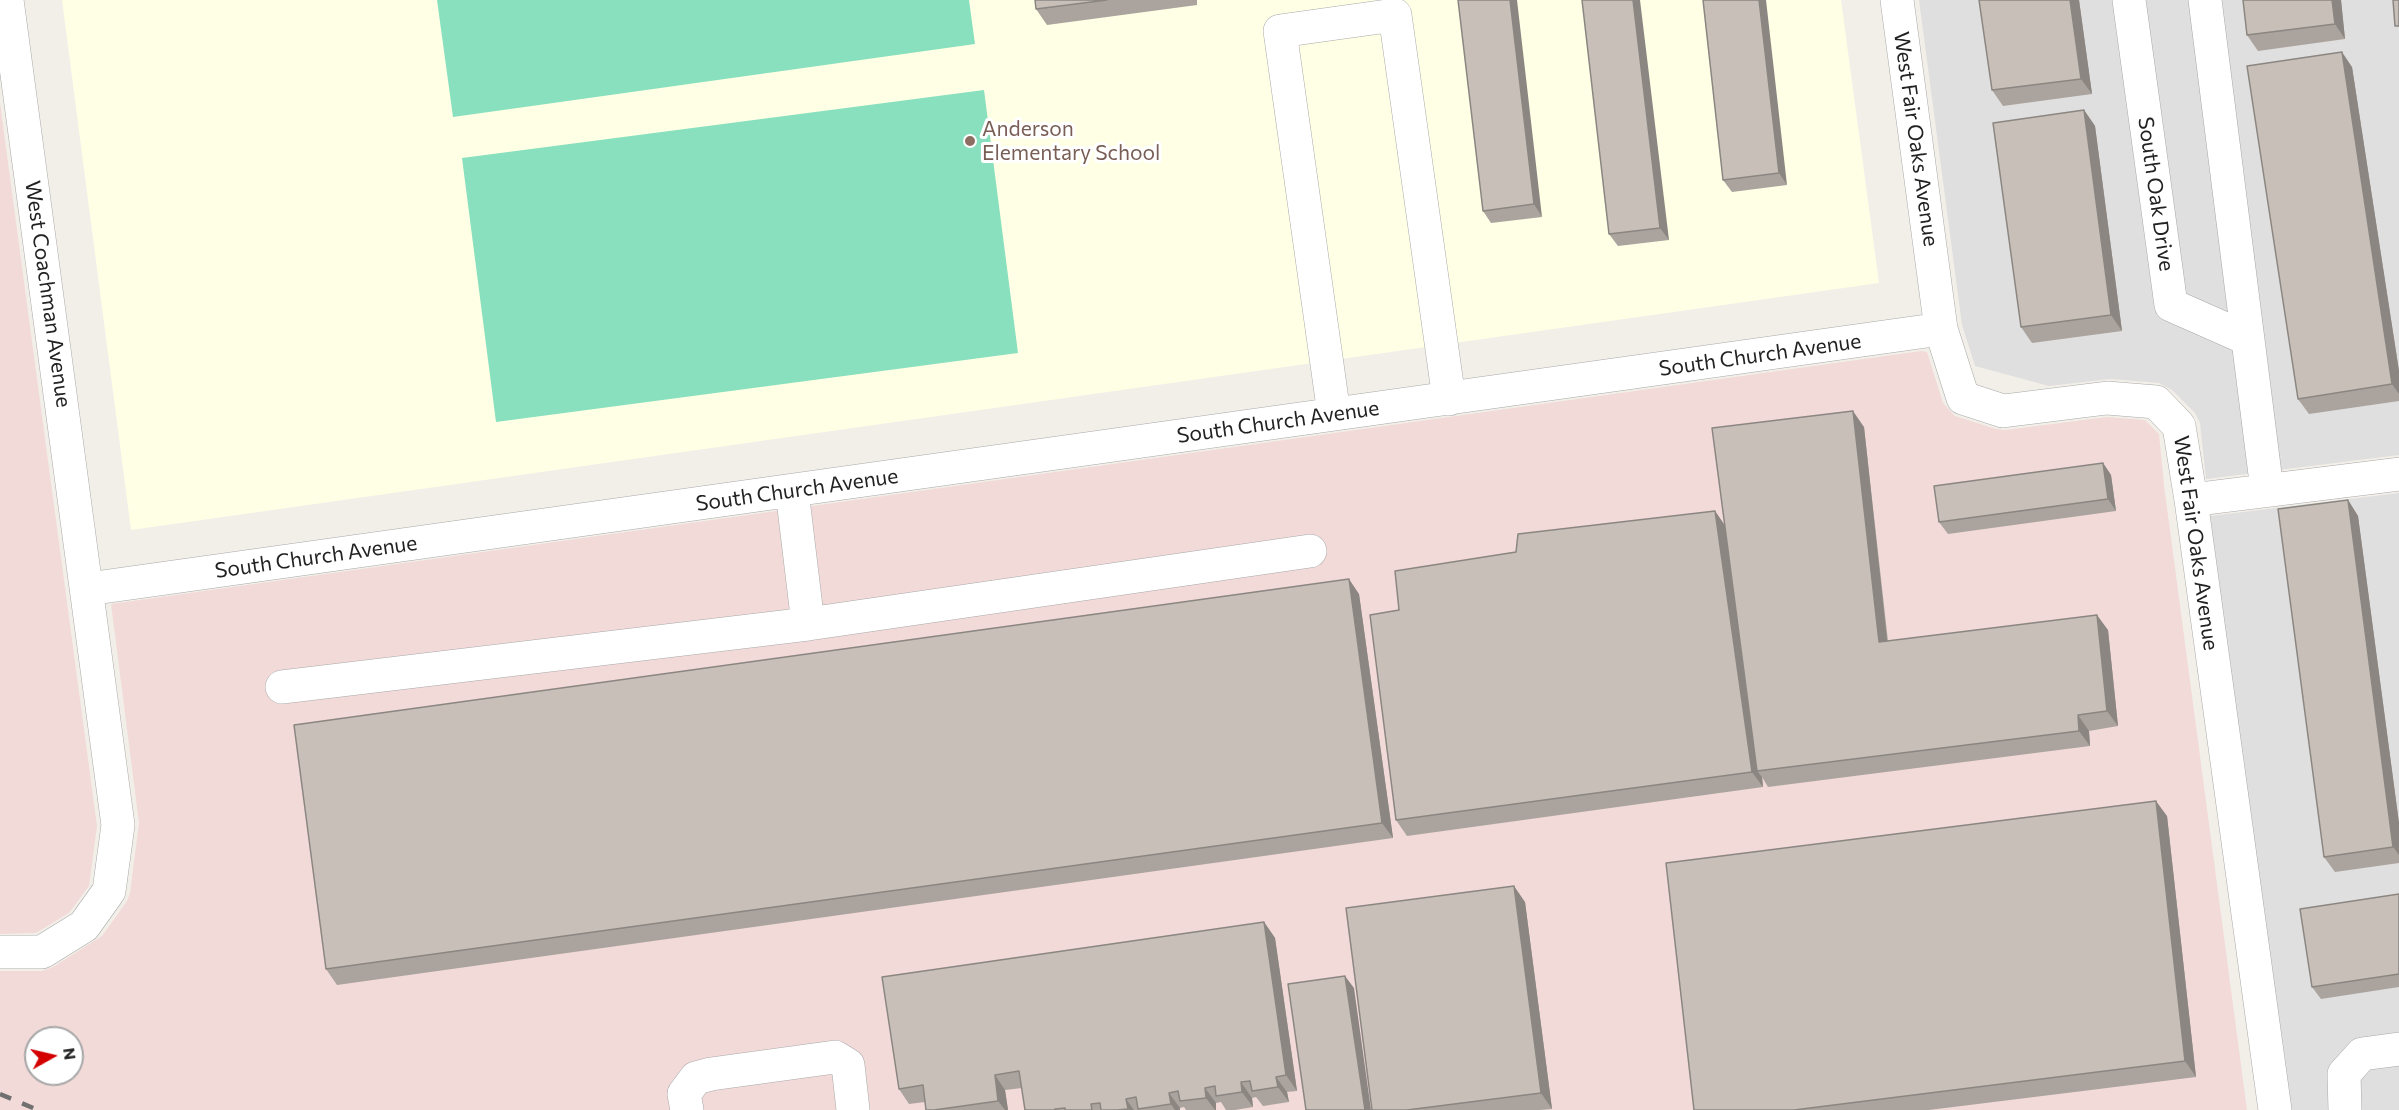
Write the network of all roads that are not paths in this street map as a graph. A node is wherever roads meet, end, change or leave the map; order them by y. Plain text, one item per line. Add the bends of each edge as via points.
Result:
1 (7, 0) edge
2 (1897, 0) edge
3 (2129, 0) edge
4 (2205, 0) edge
5 (1941, 330) junction
6 (2248, 339) junction
7 (1449, 399) junction
8 (1334, 414) junction
9 (2399, 474) edge
10 (792, 490) junction
11 (2267, 490) junction
12 (2191, 500) junction
13 (1310, 552) dead end
14 (88, 589) junction
15 (808, 624) junction
16 (282, 687) dead end
17 (0, 952) edge
18 (2399, 1049) edge
19 (687, 1110) edge
20 (853, 1110) edge
21 (2275, 1110) edge
22 (2345, 1110) edge

1 - 14 street, West Coachman Avenue
2 - 5 street, West Fair Oaks Avenue
3 - 6 street, South Oak Drive via 2171,305
4 - 6 street
5 - 7 street, South Church Avenue
5 - 12 street, West Fair Oaks Avenue via 1963,398 2003,411 2107,398 2156,402 2179,426
6 - 11 street
7 - 8 street, South Church Avenue
7 - 8 street via 1395,15 1280,31
8 - 10 street, South Church Avenue
9 - 11 street
10 - 14 street, South Church Avenue
10 - 15 street
11 - 12 street
12 - 21 street, West Fair Oaks Avenue
13 - 15 street
14 - 17 street via 118,825 109,891 84,926 42,952
15 - 16 street
18 - 22 street via 2361,1054 2344,1074
19 - 20 street via 684,1094 696,1078 835,1057 848,1065

